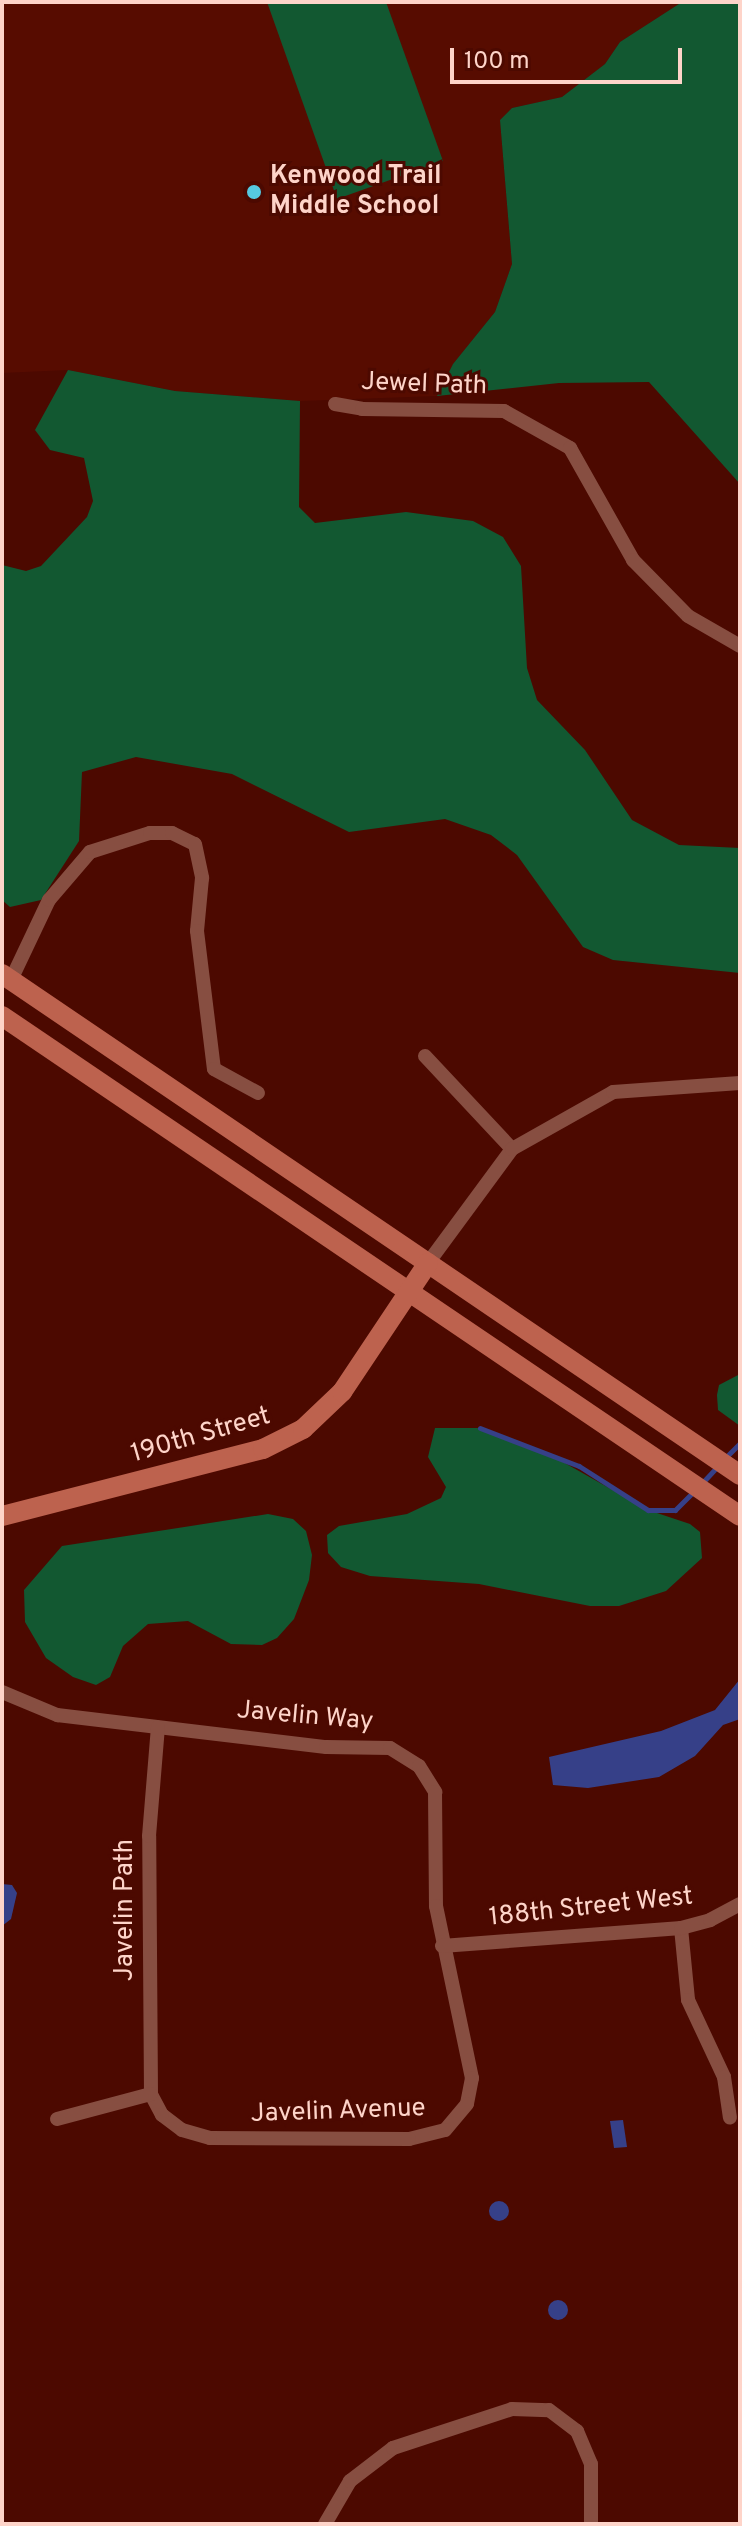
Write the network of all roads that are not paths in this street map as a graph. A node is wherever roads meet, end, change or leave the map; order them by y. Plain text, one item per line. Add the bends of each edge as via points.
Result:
1 (335, 404) dead end
2 (740, 646) edge
3 (6, 977) edge
4 (2, 1016) edge
5 (425, 1056) dead end
6 (740, 1083) edge
7 (258, 1093) dead end
8 (512, 1149) junction
9 (428, 1263) junction
10 (411, 1290) junction
11 (740, 1475) edge
12 (2, 1516) edge
13 (740, 1516) edge
14 (2, 1692) edge
15 (158, 1727) junction
16 (740, 1904) edge
17 (681, 1928) junction
18 (442, 1946) junction
19 (151, 2094) junction
20 (730, 2118) dead end
21 (57, 2119) dead end
22 (325, 2524) edge
23 (591, 2524) edge

1 - 2 street, Jewel Path via 504,411 570,448 633,560 688,616
3 - 7 street via 49,900 90,852 150,833 172,833 195,844 202,878 197,931 214,1069
3 - 9 main road
4 - 10 main road
5 - 8 street
6 - 8 street via 613,1092
8 - 9 street
9 - 10 main road, 190th Street
9 - 11 main road
10 - 12 main road, 190th Street via 342,1392 289,1437 263,1449
10 - 13 main road
14 - 15 street, Javelin Way via 40,1711
15 - 18 street, Javelin Way via 326,1747 390,1748 407,1754 435,1792 436,1906
15 - 19 street, Javelin Path via 149,1836
16 - 17 street, 188th Street West
17 - 18 street, 188th Street West
17 - 20 street via 688,2000 724,2077
18 - 19 street, Javelin Avenue via 472,2078 460,2116 435,2135 210,2138 170,2124
19 - 21 street
22 - 23 street via 350,2481 393,2448 512,2409 549,2410 577,2431 591,2464

